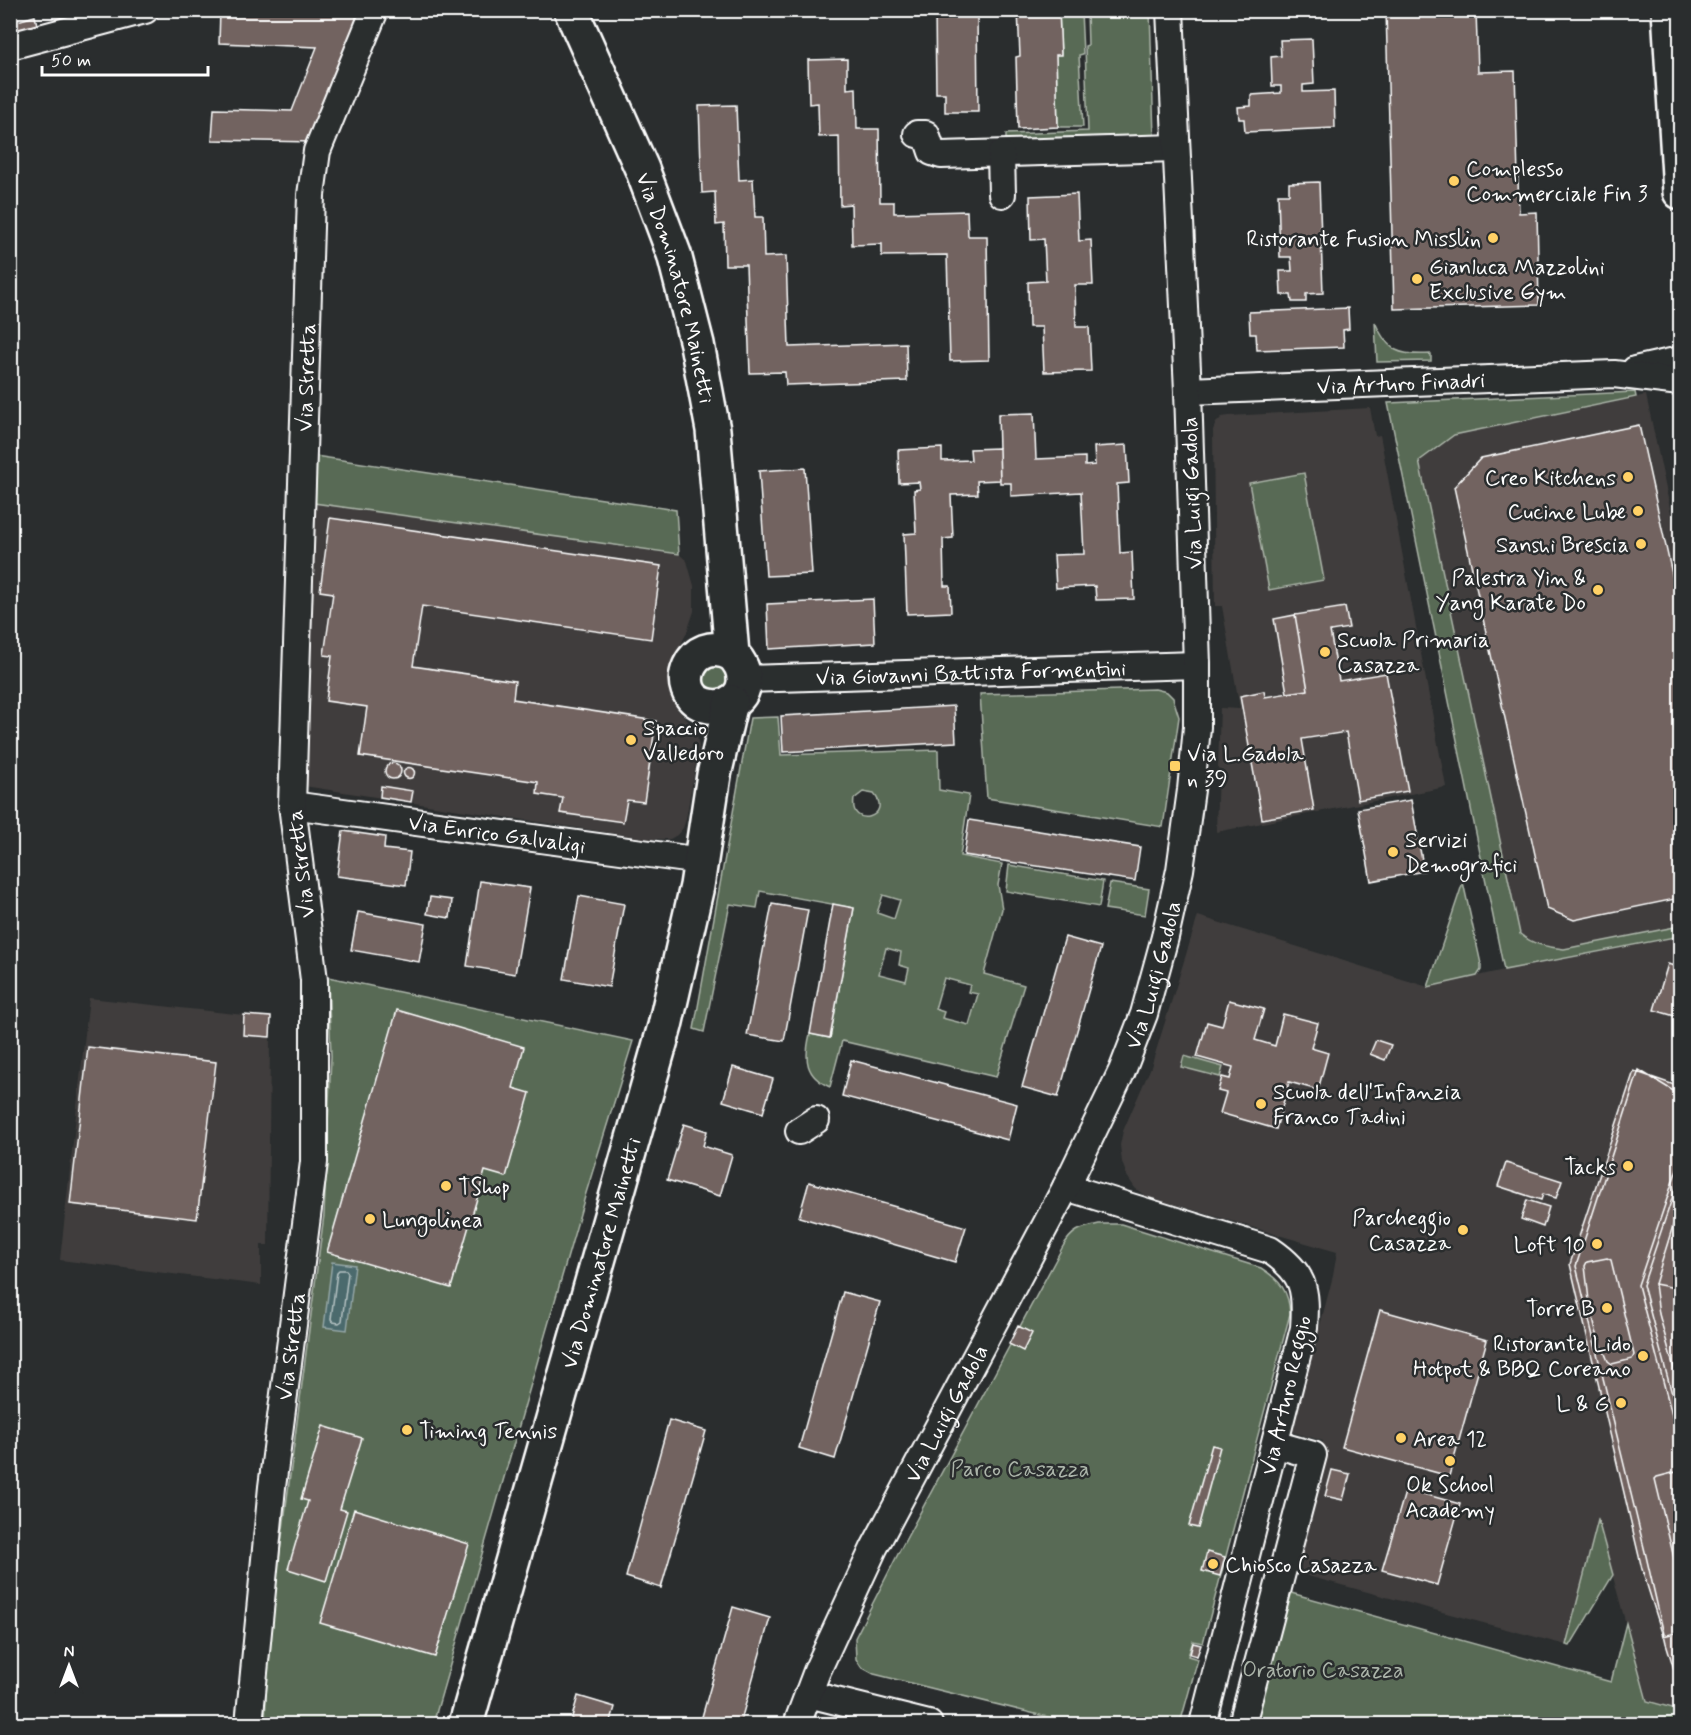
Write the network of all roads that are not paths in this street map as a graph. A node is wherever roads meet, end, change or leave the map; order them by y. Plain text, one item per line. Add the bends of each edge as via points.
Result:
1 (145, 10) edge
2 (375, 10) edge
3 (572, 10) edge
4 (1170, 10) edge
5 (1669, 10) edge
6 (10, 46) edge
7 (923, 131) dead end
8 (1176, 148) junction
9 (1001, 154) junction
10 (1680, 192) edge
11 (1002, 194) dead end
12 (1680, 360) edge
13 (1614, 374) junction
14 (1680, 382) edge
15 (1188, 391) junction
16 (1197, 665) junction
17 (722, 678) junction
18 (292, 805) junction
19 (701, 861) junction
20 (1066, 1187) junction
21 (1281, 1446) dead end
22 (808, 1694) junction
23 (249, 1725) edge
24 (466, 1725) edge
25 (797, 1725) edge
26 (929, 1725) edge
27 (1203, 1725) edge
28 (1242, 1725) edge

1 - 6 street
2 - 18 street, Via Stretta via 317,152 311,195
3 - 17 street, Via Dominatore Mainetti via 642,169 674,254 697,344 713,430 726,579
4 - 8 street, Via Luigi Gadola
5 - 10 street
7 - 9 street via 935,154
8 - 9 street
8 - 15 street, Via Luigi Gadola
9 - 11 street
12 - 13 street
13 - 14 street
13 - 15 street, Via Arturo Finadri
15 - 16 street, Via Luigi Gadola
16 - 17 street, Via Giovanni Battista Formentini
16 - 20 street, Via Luigi Gadola via 1191,790 1180,870 1165,938 1144,1014 1122,1071
17 - 19 street, Via Dominatore Mainetti via 714,775
18 - 19 street, Via Enrico Galvaligi
18 - 23 street, Via Stretta via 314,980 314,1162 272,1487
19 - 24 street, Via Dominatore Mainetti via 665,1026
20 - 22 street, Via Luigi Gadola via 874,1548
20 - 27 street, Via Arturo Reggio via 1270,1250 1288,1262 1301,1280 1306,1302 1304,1328
21 - 28 street via 1314,1455
22 - 25 street, Via Luigi Gadola
22 - 26 street

